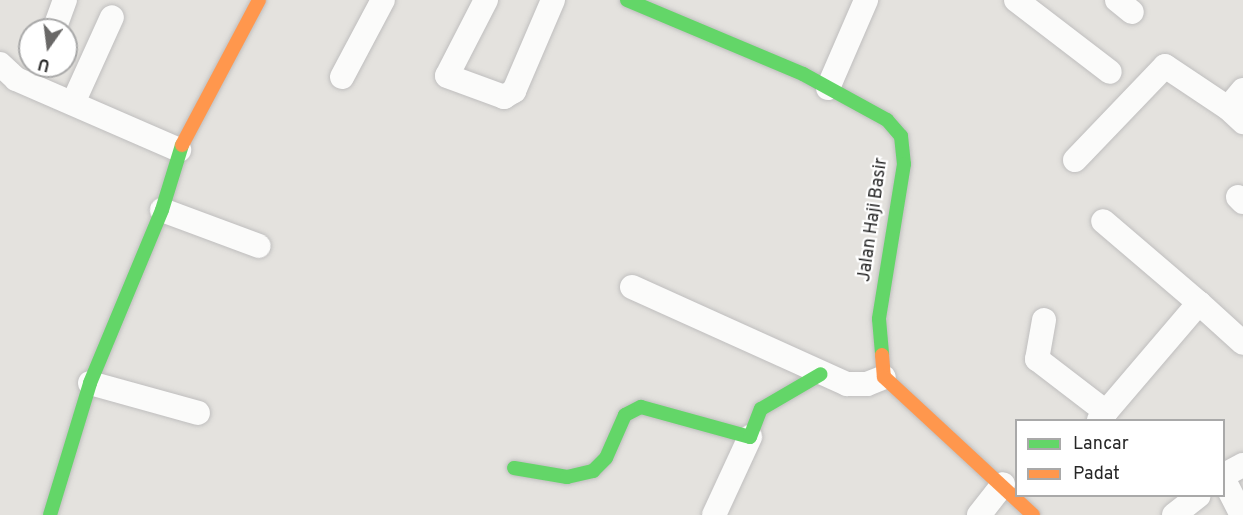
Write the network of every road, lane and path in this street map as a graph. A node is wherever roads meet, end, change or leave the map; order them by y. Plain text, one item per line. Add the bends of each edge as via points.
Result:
1 (65, 0) edge
2 (259, 0) edge
3 (383, 0) edge
4 (486, 0) edge
5 (553, 0) edge
6 (627, 0) edge
7 (866, 0) edge
8 (1016, 0) edge
9 (112, 17) dead end
10 (58, 18) edge
11 (0, 64) edge
12 (18, 70) edge
13 (1110, 72) dead end
14 (342, 77) dead end
15 (40, 78) edge
16 (828, 88) junction
17 (73, 103) junction
18 (1238, 107) edge
19 (179, 150) junction
20 (1075, 160) dead end
21 (162, 210) junction
22 (1103, 221) dead end
23 (259, 246) dead end
24 (632, 287) dead end
25 (1199, 303) junction
26 (1044, 320) dead end
27 (1243, 343) edge
28 (821, 374) junction
29 (884, 377) junction
30 (90, 383) junction
31 (198, 413) dead end
32 (1103, 416) edge
33 (750, 436) junction
34 (1243, 465) edge
35 (514, 468) dead end
36 (1225, 474) edge
37 (1225, 482) edge
38 (1003, 484) junction
39 (1015, 493) edge
40 (1021, 497) edge
41 (1195, 497) edge
42 (1033, 506) edge
43 (50, 515) edge
44 (714, 515) edge
45 (979, 515) edge
46 (1174, 515) edge
47 (1242, 515) edge

1 - 10 street
2 - 19 street
3 - 14 street
4 - 5 street via 447,76 510,96
6 - 16 street, Jalan Haji Basir
7 - 16 street
8 - 13 street
9 - 17 street
11 - 12 street
15 - 17 street
16 - 29 street, Jalan Haji Basir via 888,120 901,136 904,164 879,319
17 - 19 street
18 - 20 street via 1165,66
19 - 21 street
21 - 23 street
21 - 30 street
22 - 25 street
24 - 28 street
25 - 27 street
25 - 32 street
26 - 32 street via 1037,359
28 - 29 street via 847,384 867,384
28 - 33 street via 761,409
29 - 38 street via 925,420
30 - 31 street
30 - 43 street
33 - 35 street via 641,406 625,415 606,458 593,471 567,477
33 - 44 street
34 - 36 street
37 - 47 street
38 - 39 street
38 - 45 street
40 - 42 street
41 - 46 street

